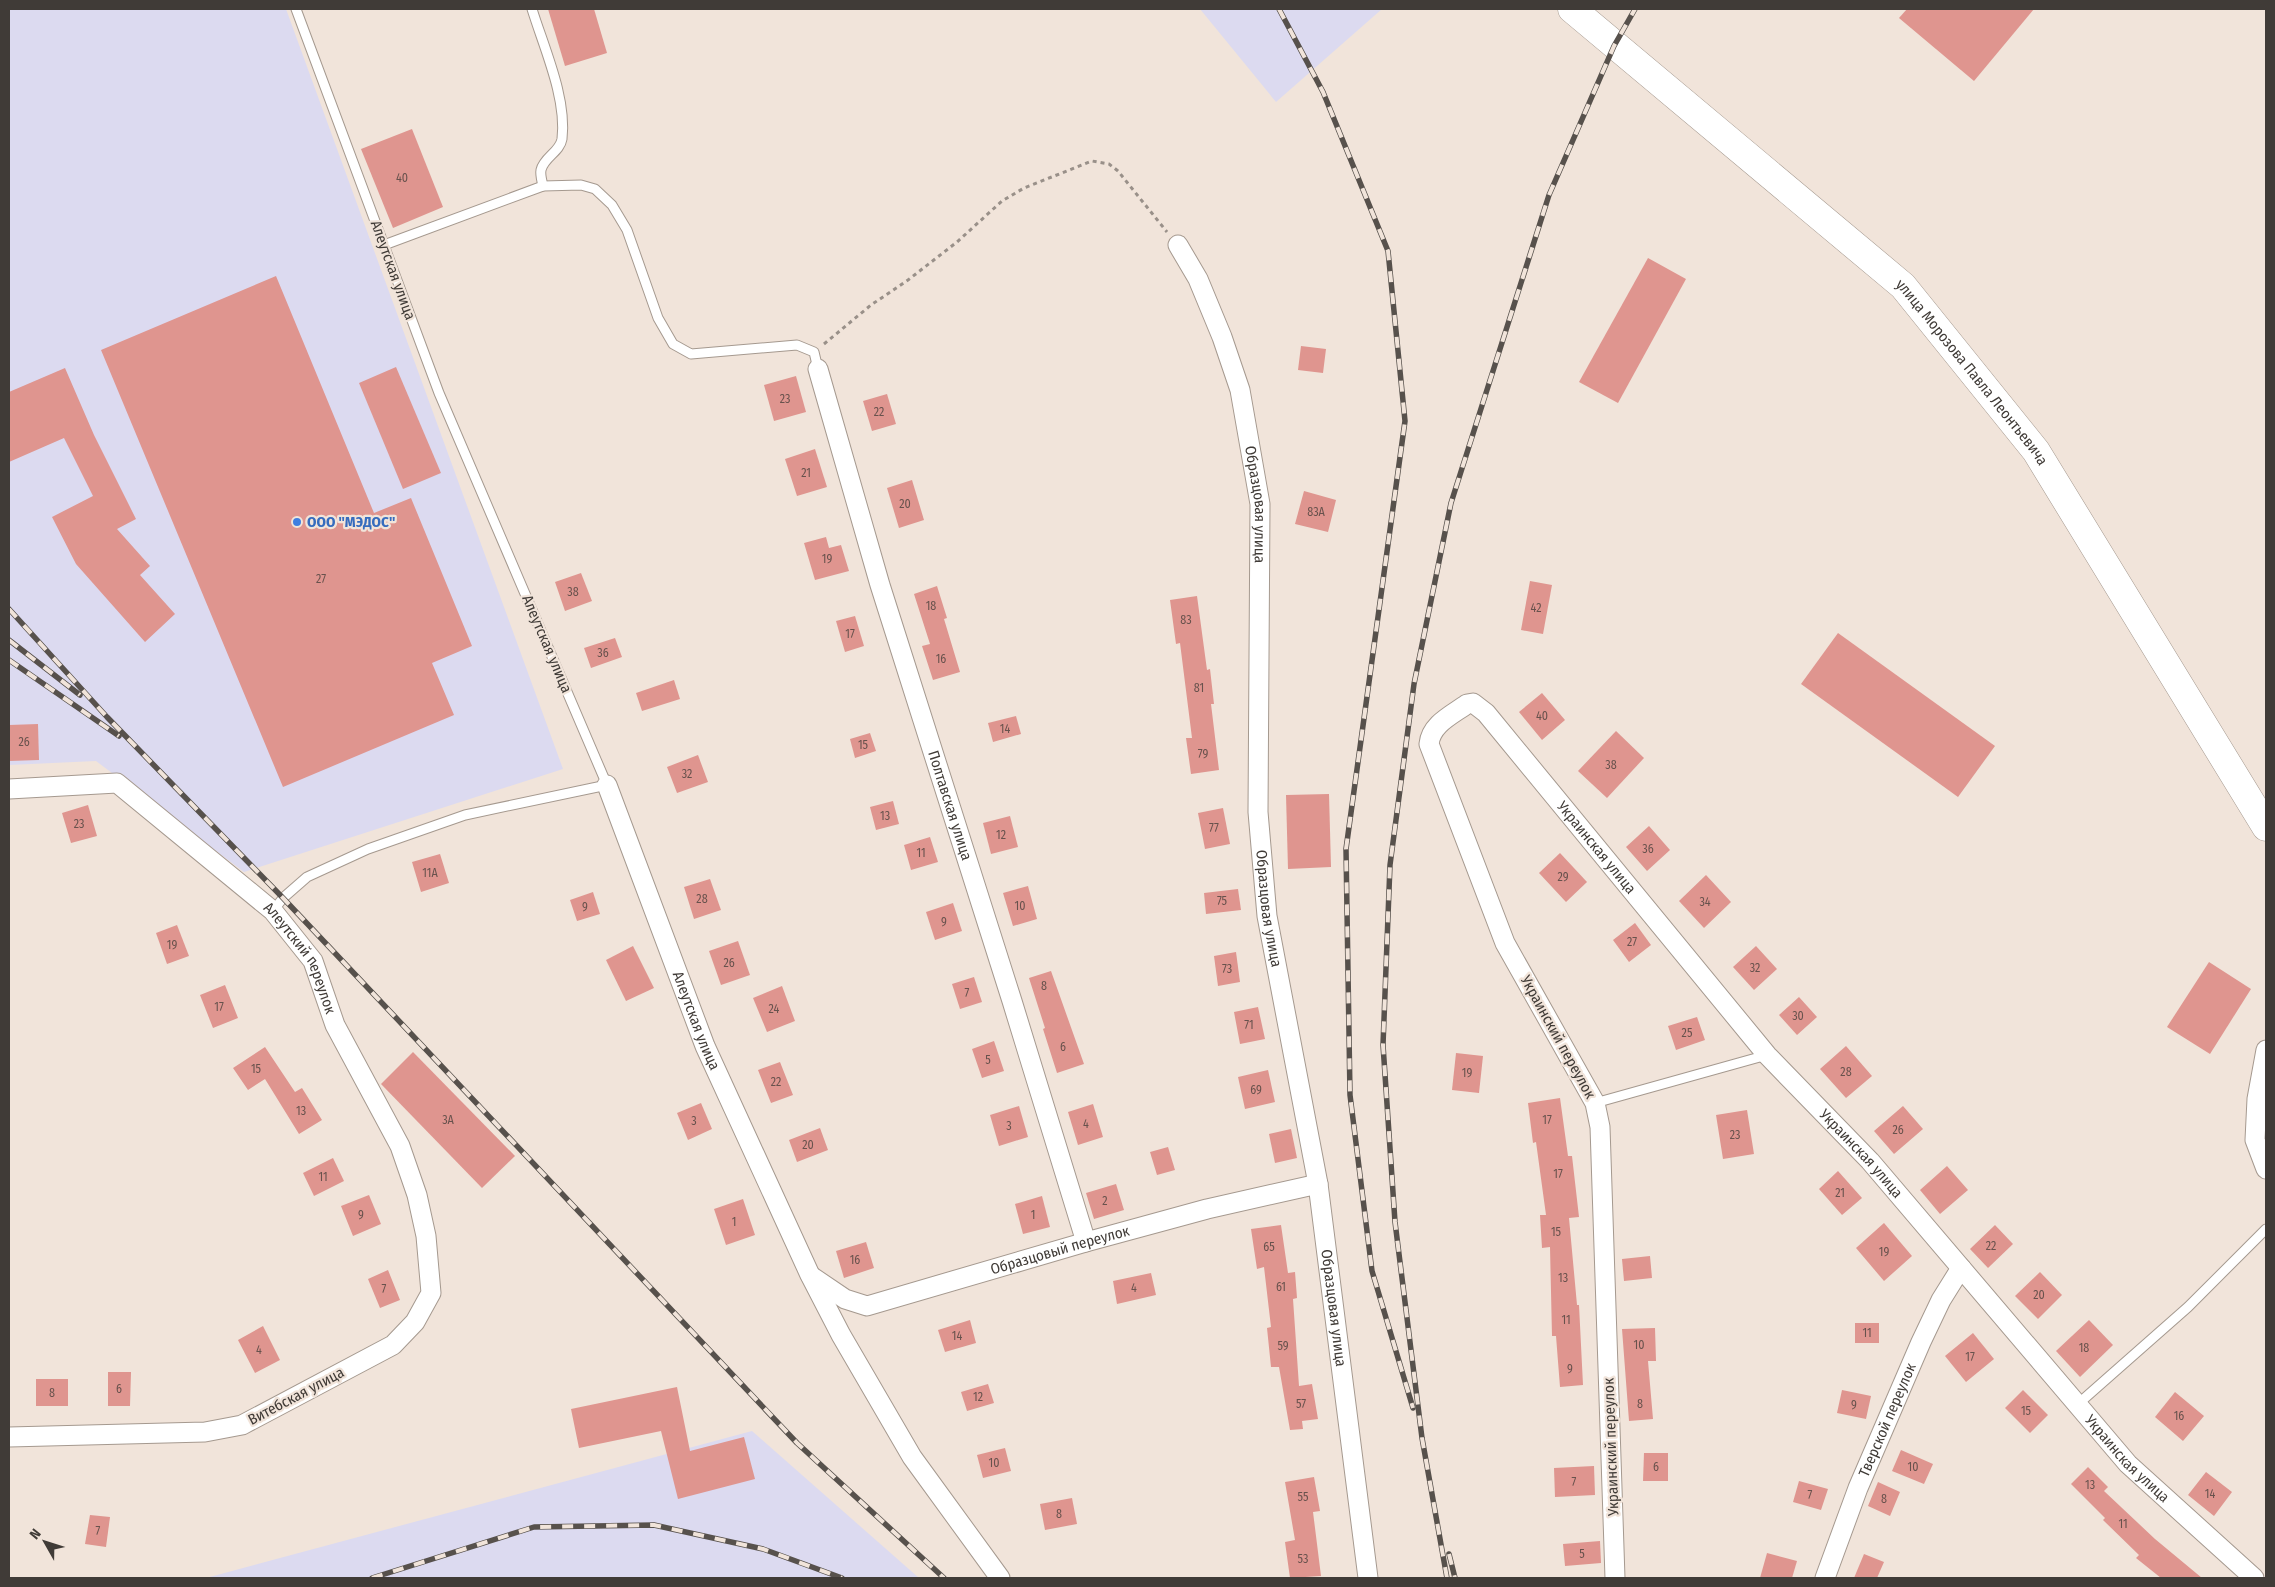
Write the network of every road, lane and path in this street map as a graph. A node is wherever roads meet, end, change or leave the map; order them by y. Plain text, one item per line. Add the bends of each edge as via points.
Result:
1 (296, 9) edge
2 (532, 9) edge
3 (1572, 9) edge
4 (543, 186) junction
5 (384, 245) junction
6 (1178, 245) joint
7 (816, 361) junction
8 (1486, 713) joint
9 (607, 784) junction
10 (9, 789) edge
11 (2266, 827) edge
12 (273, 911) junction
13 (2266, 1050) edge
14 (1767, 1055) junction
15 (1595, 1103) junction
16 (2266, 1169) edge
17 (1318, 1184) junction
18 (2266, 1229) edge
19 (1086, 1242) junction
20 (1961, 1268) junction
21 (810, 1275) junction
22 (431, 1293) joint
23 (2078, 1404) junction
24 (9, 1437) edge
25 (1000, 1578) edge
26 (1368, 1578) edge
27 (1615, 1578) edge
28 (1825, 1578) edge
29 (2254, 1578) edge

1 - 5 lane, Алеутская улица
2 - 4 lane via 558,94 563,122 559,148 541,171
3 - 11 main road, улица Морозова Павла Леонтьевича via 1903,286 2036,451
4 - 5 lane
4 - 7 lane via 581,185 595,189 612,205 627,230 658,318 673,344 690,354 797,345
5 - 9 lane, Алеутская улица via 439,393
6 - 7 path via 1118,170 1109,164 1092,161 1031,184 1002,201 957,242 871,305
6 - 17 street, Образцовая улица via 1198,279 1240,390 1260,504 1258,812 1267,916
7 - 19 street, Полтавская улица via 880,585
8 - 14 street, Украинская улица
8 - 15 street, Украинский переулок via 1473,703 1467,704 1434,729 1429,744 1504,943
9 - 12 lane via 465,815 368,849 307,877
9 - 21 street, Алеутская улица via 705,1046
10 - 12 street, Алеутский переулок via 117,782
12 - 22 street, Алеутский переулок via 313,961 335,1025 400,1146 417,1195 426,1236
13 - 16 street via 2257,1099 2255,1140
14 - 15 lane
14 - 20 street, Украинская улица via 1870,1161
15 - 27 street, Украинский переулок via 1600,1127
17 - 19 street, Образцовый переулок via 1207,1209
17 - 26 street, Образцовая улица
18 - 23 lane via 2188,1307
19 - 21 street, Образцовый переулок via 867,1306 845,1298
20 - 23 street, Украинская улица
20 - 28 street, Тверской переулок via 1921,1342 1858,1488
21 - 25 street, Алеутская улица via 912,1457
22 - 24 street, Витебская улица via 415,1322 392,1345 242,1425 205,1432
23 - 29 street, Украинская улица via 2128,1464

